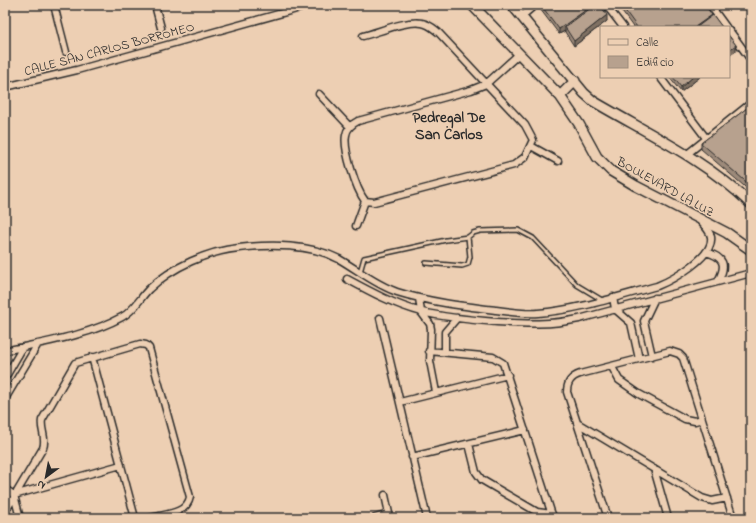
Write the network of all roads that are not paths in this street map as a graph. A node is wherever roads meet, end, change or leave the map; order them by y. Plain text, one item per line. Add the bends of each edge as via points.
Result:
1 (54, 5) edge
2 (155, 5) edge
3 (311, 5) edge
4 (472, 5) edge
5 (512, 5) edge
6 (535, 5) edge
7 (606, 5) edge
8 (710, 5) edge
9 (522, 16) junction
10 (622, 26) edge
11 (725, 26) edge
12 (161, 28) dead end
13 (730, 31) edge
14 (363, 36) dead end
15 (66, 52) dead end
16 (519, 54) junction
17 (751, 60) edge
18 (661, 78) edge
19 (575, 81) junction
20 (486, 84) junction
21 (5, 87) edge
22 (318, 94) dead end
23 (560, 96) junction
24 (751, 102) edge
25 (350, 127) junction
26 (706, 138) junction
27 (531, 146) junction
28 (686, 155) junction
29 (558, 161) dead end
30 (365, 201) junction
31 (751, 204) edge
32 (699, 219) junction
33 (356, 226) dead end
34 (468, 237) junction
35 (751, 250) edge
36 (706, 252) junction
37 (426, 263) dead end
38 (360, 272) junction
39 (751, 274) edge
40 (347, 279) dead end
41 (718, 281) junction
42 (613, 297) junction
43 (419, 298) junction
44 (655, 298) junction
45 (602, 300) junction
46 (615, 309) junction
47 (421, 312) junction
48 (380, 318) dead end
49 (457, 318) junction
50 (644, 321) junction
51 (631, 323) junction
52 (432, 329) junction
53 (445, 332) junction
54 (38, 344) junction
55 (23, 347) junction
56 (5, 351) edge
57 (429, 351) junction
58 (445, 352) junction
59 (652, 356) junction
60 (92, 357) junction
61 (639, 359) junction
62 (612, 366) junction
63 (508, 375) junction
64 (5, 378) edge
65 (436, 392) junction
66 (5, 399) edge
67 (400, 402) junction
68 (702, 419) junction
69 (579, 424) junction
70 (525, 430) junction
71 (469, 444) junction
72 (412, 457) junction
73 (121, 465) junction
74 (654, 469) junction
75 (5, 489) edge
76 (14, 495) junction
77 (385, 495) dead end
78 (727, 498) junction
79 (5, 512) edge
80 (389, 516) edge
81 (552, 516) edge
82 (20, 518) edge
83 (135, 518) edge
84 (150, 518) edge
85 (375, 518) edge
86 (427, 518) edge
87 (608, 518) edge
88 (668, 518) edge
89 (734, 518) edge

1 - 15 street
2 - 12 street
3 - 21 street, CALLE SAN CARLOS BORROMEO via 77,70
4 - 16 main road, BOULEVARD LA LUZ
5 - 9 main road
6 - 9 street
7 - 10 street
8 - 11 street
9 - 19 main road
13 - 17 street
14 - 20 street via 407,24 421,22 429,25
16 - 20 street
16 - 23 main road, BOULEVARD LA LUZ
18 - 26 street
19 - 23 main road
19 - 28 main road via 593,101
20 - 25 street via 450,97 358,121
20 - 27 street via 525,125 533,140
22 - 25 street
23 - 32 main road, BOULEVARD LA LUZ via 597,156 611,171
24 - 26 street
25 - 30 street via 346,133 345,143 360,193
26 - 28 street
27 - 29 street
27 - 30 street via 522,161 514,165 374,202
28 - 31 main road via 731,185
30 - 33 street
32 - 35 main road, BOULEVARD LA LUZ via 727,233
32 - 36 street via 711,237 711,244
34 - 37 lane via 468,264 462,266
34 - 38 lane via 364,258
34 - 45 lane via 480,231 518,230 526,233 578,285
36 - 41 street via 717,256 723,264
36 - 42 street via 672,280
38 - 43 street via 395,291
38 - 54 street via 338,258 307,250 274,247 238,248 201,257 170,272 156,282 124,316 86,331
39 - 41 street
40 - 47 street
41 - 44 street
42 - 45 street
42 - 46 street
43 - 45 street via 458,306 537,314
43 - 47 street
44 - 46 street
44 - 50 street
46 - 49 street via 558,323 536,324
46 - 51 street
47 - 49 street
47 - 52 street
48 - 67 street
49 - 53 street
50 - 51 street
50 - 59 street
51 - 61 street
52 - 53 street
52 - 57 street
53 - 58 street
54 - 55 street
54 - 66 street
55 - 56 street
55 - 64 street
57 - 58 street
57 - 65 street
58 - 63 street via 492,357 503,363
59 - 61 street
59 - 68 street via 670,351 683,358
60 - 73 street
60 - 76 street via 75,363 42,420 45,444
60 - 84 street via 140,344 149,348 190,497 189,505 184,509
61 - 62 street
62 - 68 street via 619,380 639,394 685,419
62 - 69 street via 570,379 567,392
63 - 65 street
63 - 70 street
65 - 67 street
67 - 72 street
68 - 78 street
69 - 74 street
69 - 87 street
70 - 71 street
70 - 81 street
71 - 72 street
71 - 81 street via 476,472 482,480 537,512
72 - 86 street
73 - 76 street
73 - 83 street
74 - 78 street via 705,499 716,501
74 - 88 street
75 - 76 street
76 - 79 street
76 - 82 street
77 - 80 street
78 - 89 street
80 - 85 street

